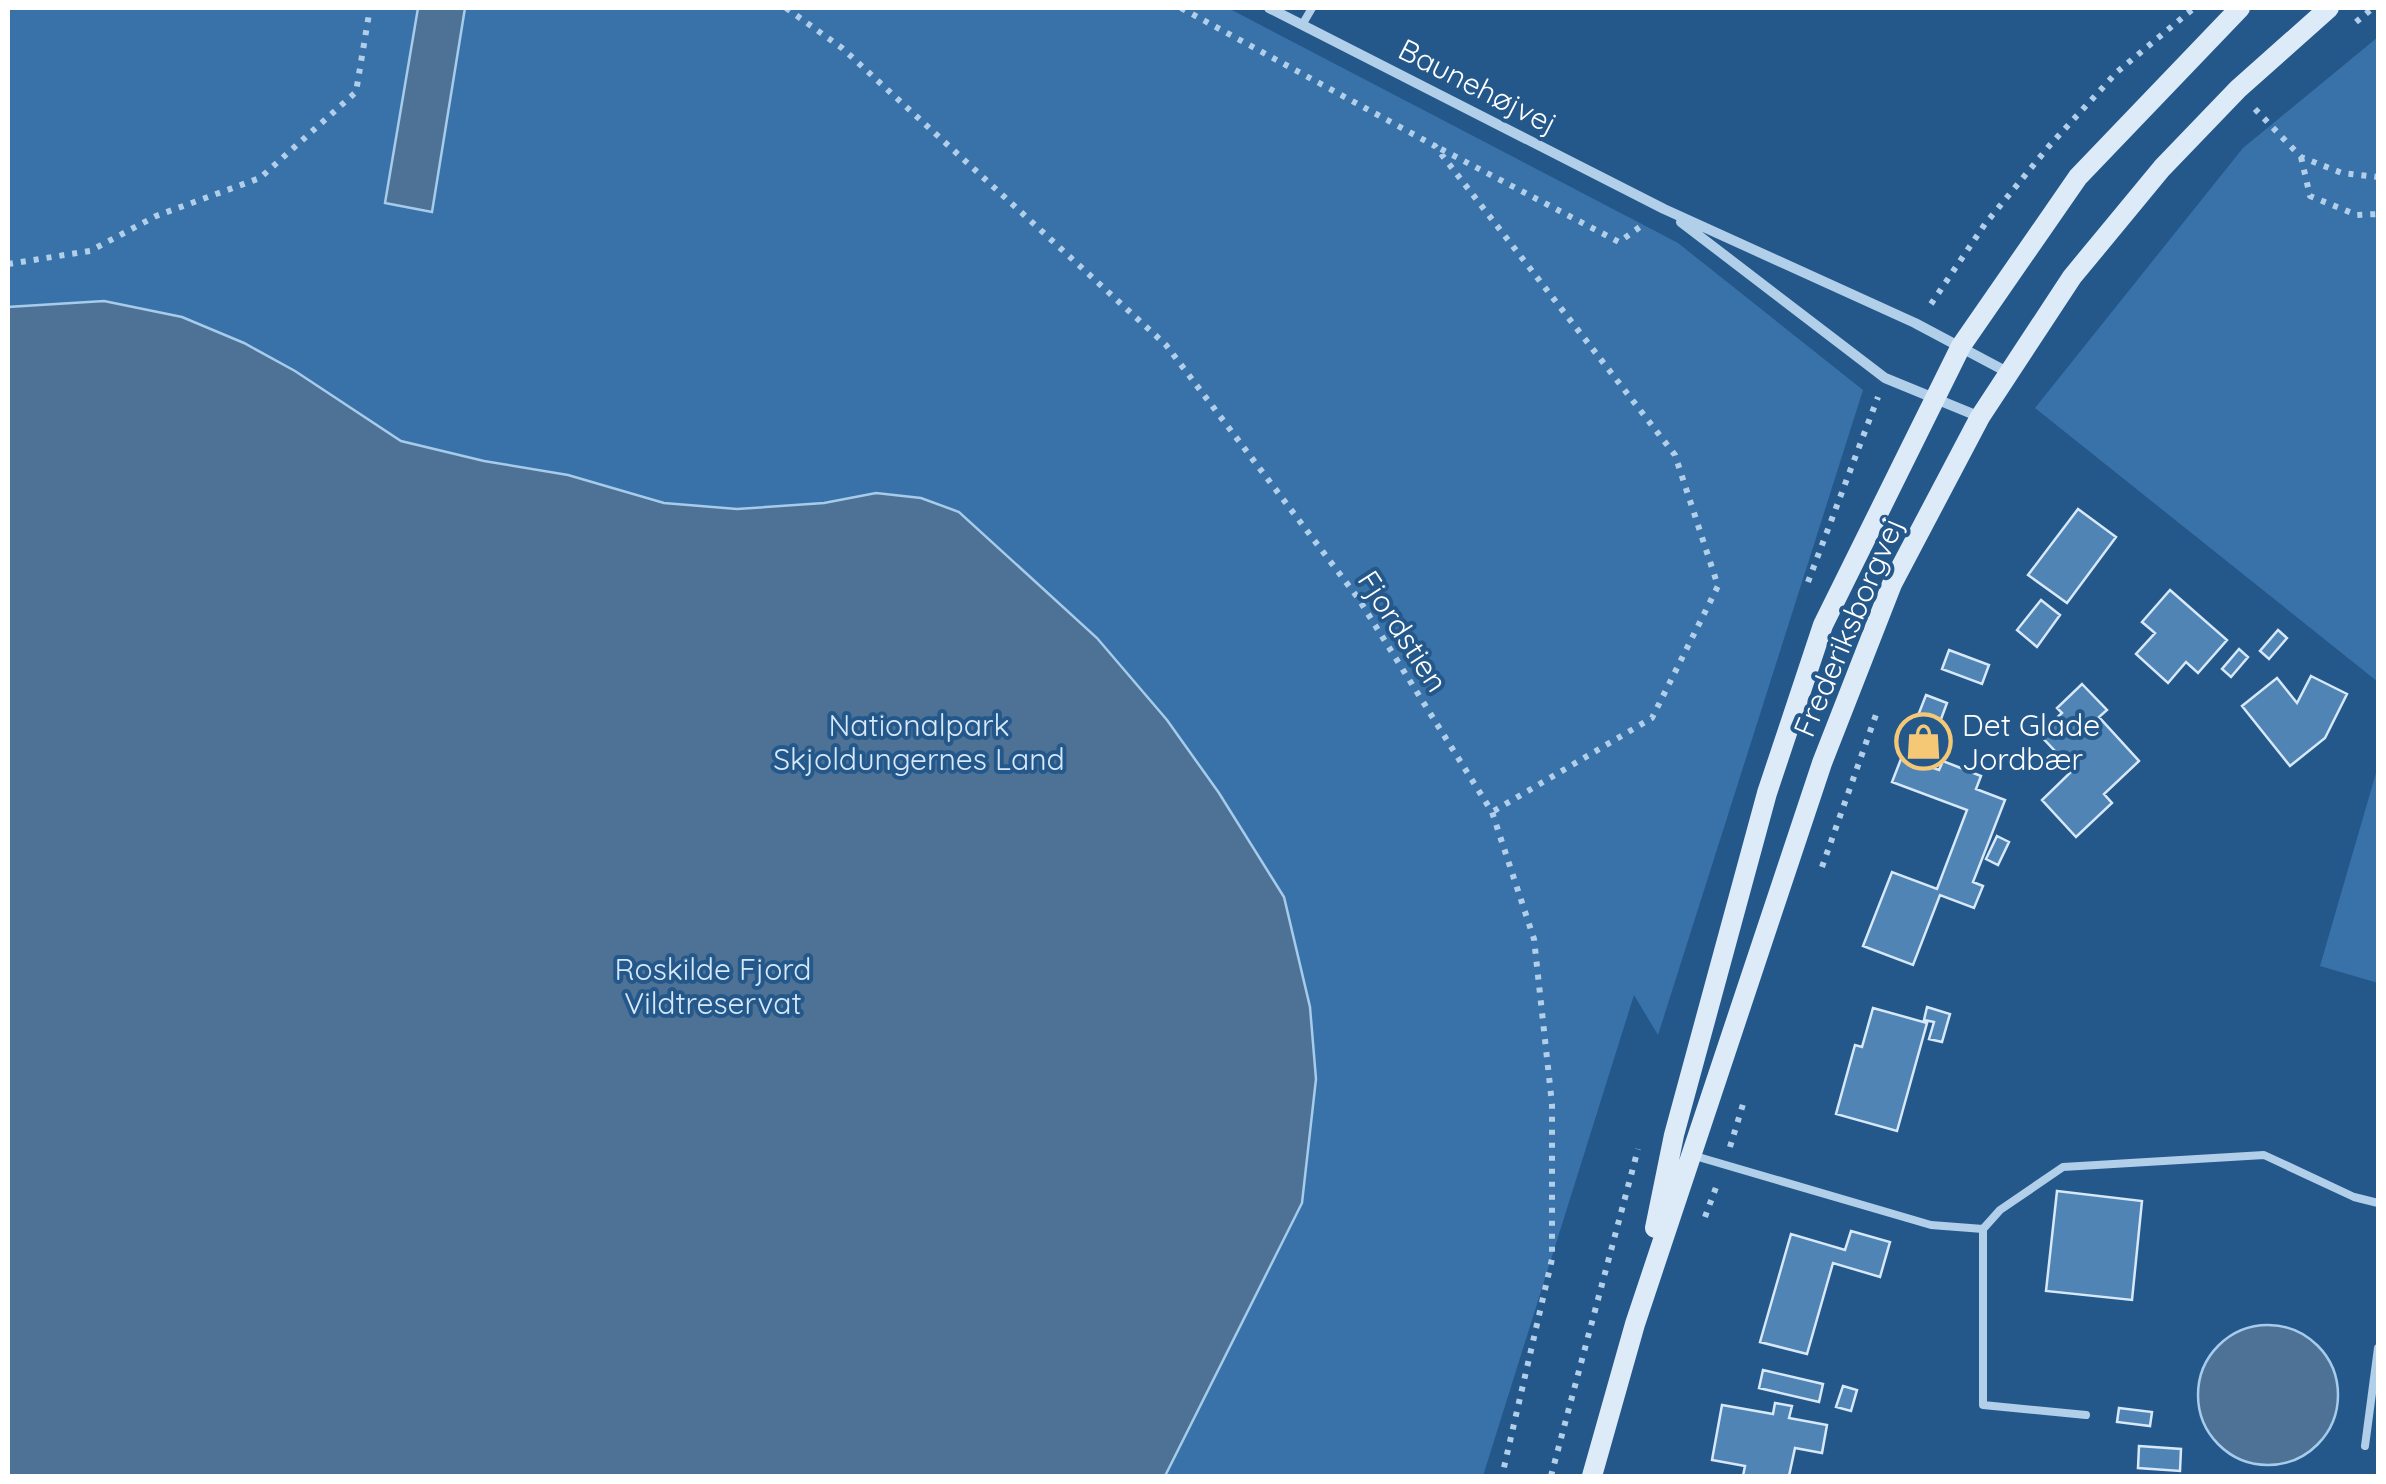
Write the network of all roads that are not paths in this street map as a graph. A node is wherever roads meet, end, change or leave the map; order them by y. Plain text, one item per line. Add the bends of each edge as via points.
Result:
1 (1268, 8) edge
2 (1312, 8) edge
3 (2240, 8) edge
4 (2329, 8) edge
5 (1302, 25) junction
6 (1664, 209) junction
7 (1961, 346) junction
8 (2009, 372) junction
9 (1934, 398) junction
10 (1980, 417) junction
11 (1690, 1154) junction
12 (2378, 1203) edge
13 (1983, 1229) junction
14 (1636, 1324) junction
15 (2378, 1348) edge
16 (2086, 1415) dead end
17 (2365, 1446) dead end
18 (1592, 1476) edge

1 - 5 street, Baunehøjvej
2 - 5 lane
3 - 7 street, Frederiksborgvej via 2078,176
4 - 8 street, Frederiksborgvej via 2162,168 2072,278
5 - 6 street, Baunehøjvej
6 - 7 street, Baunehøjvej
6 - 9 street, Baunehøjvej via 1885,378
7 - 8 street, Baunehøjvej
7 - 9 street, Frederiksborgvej
8 - 10 street, Frederiksborgvej
9 - 10 street, Baunehøjvej
9 - 14 street, Frederiksborgvej via 1823,625 1768,792 1674,1135
10 - 11 street, Frederiksborgvej via 1892,584 1863,656
11 - 13 lane via 1930,1226
11 - 14 street, Frederiksborgvej
12 - 13 lane via 2264,1154 2063,1167
13 - 16 lane via 1982,1405
14 - 18 street, Frederiksborgvej
15 - 17 lane

